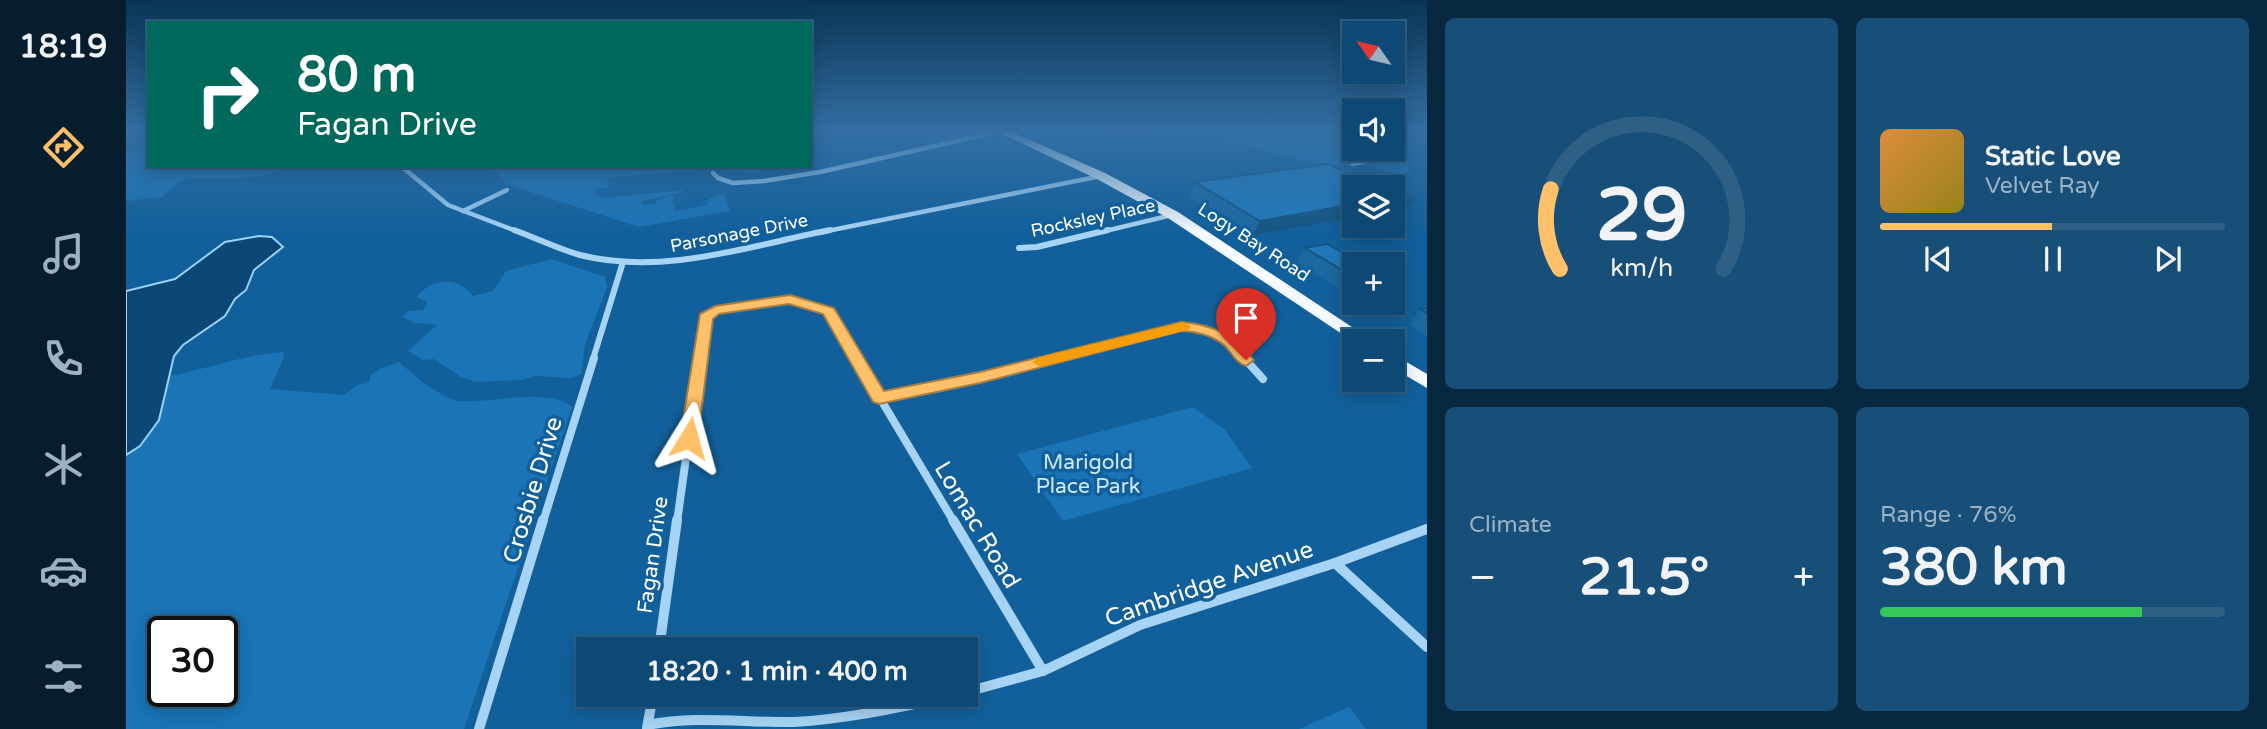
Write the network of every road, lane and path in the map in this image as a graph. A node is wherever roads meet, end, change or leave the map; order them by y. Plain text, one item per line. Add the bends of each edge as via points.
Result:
1 (851, 165) edge
2 (1077, 165) edge
3 (403, 168) edge
4 (713, 173) dead end
5 (1101, 176) junction
6 (507, 190) dead end
7 (463, 211) junction
8 (1173, 215) junction
9 (1019, 248) dead end
10 (623, 262) junction
11 (1347, 329) edge
12 (1405, 367) edge
13 (1263, 379) dead end
14 (1427, 382) edge
15 (879, 398) junction
16 (1427, 529) edge
17 (1335, 563) junction
18 (661, 637) edge
19 (1427, 647) edge
20 (1044, 671) junction
21 (978, 689) edge
22 (651, 707) edge
23 (910, 707) edge
24 (648, 727) edge
25 (479, 729) edge

1 - 4 street via 733,183
2 - 5 main road, Logy Bay Road
3 - 7 street, Parsonage Drive via 437,199
5 - 8 main road, Logy Bay Road
5 - 10 street, Parsonage Drive via 670,262
6 - 7 street
7 - 10 street, Parsonage Drive via 580,255
8 - 9 street, Rocksley Place
8 - 11 main road, Logy Bay Road
10 - 25 street, Crosbie Drive
12 - 14 main road
13 - 15 street via 1224,338 1198,327 1181,327
15 - 18 street, Fagan Drive via 828,311 790,300 715,311 706,317
15 - 20 street, Lomac Road
16 - 17 street, Cambridge Avenue
17 - 19 street
17 - 20 street, Cambridge Avenue via 1140,625
20 - 21 street, Cambridge Avenue
22 - 24 street
23 - 24 street via 847,718 775,722 673,719

